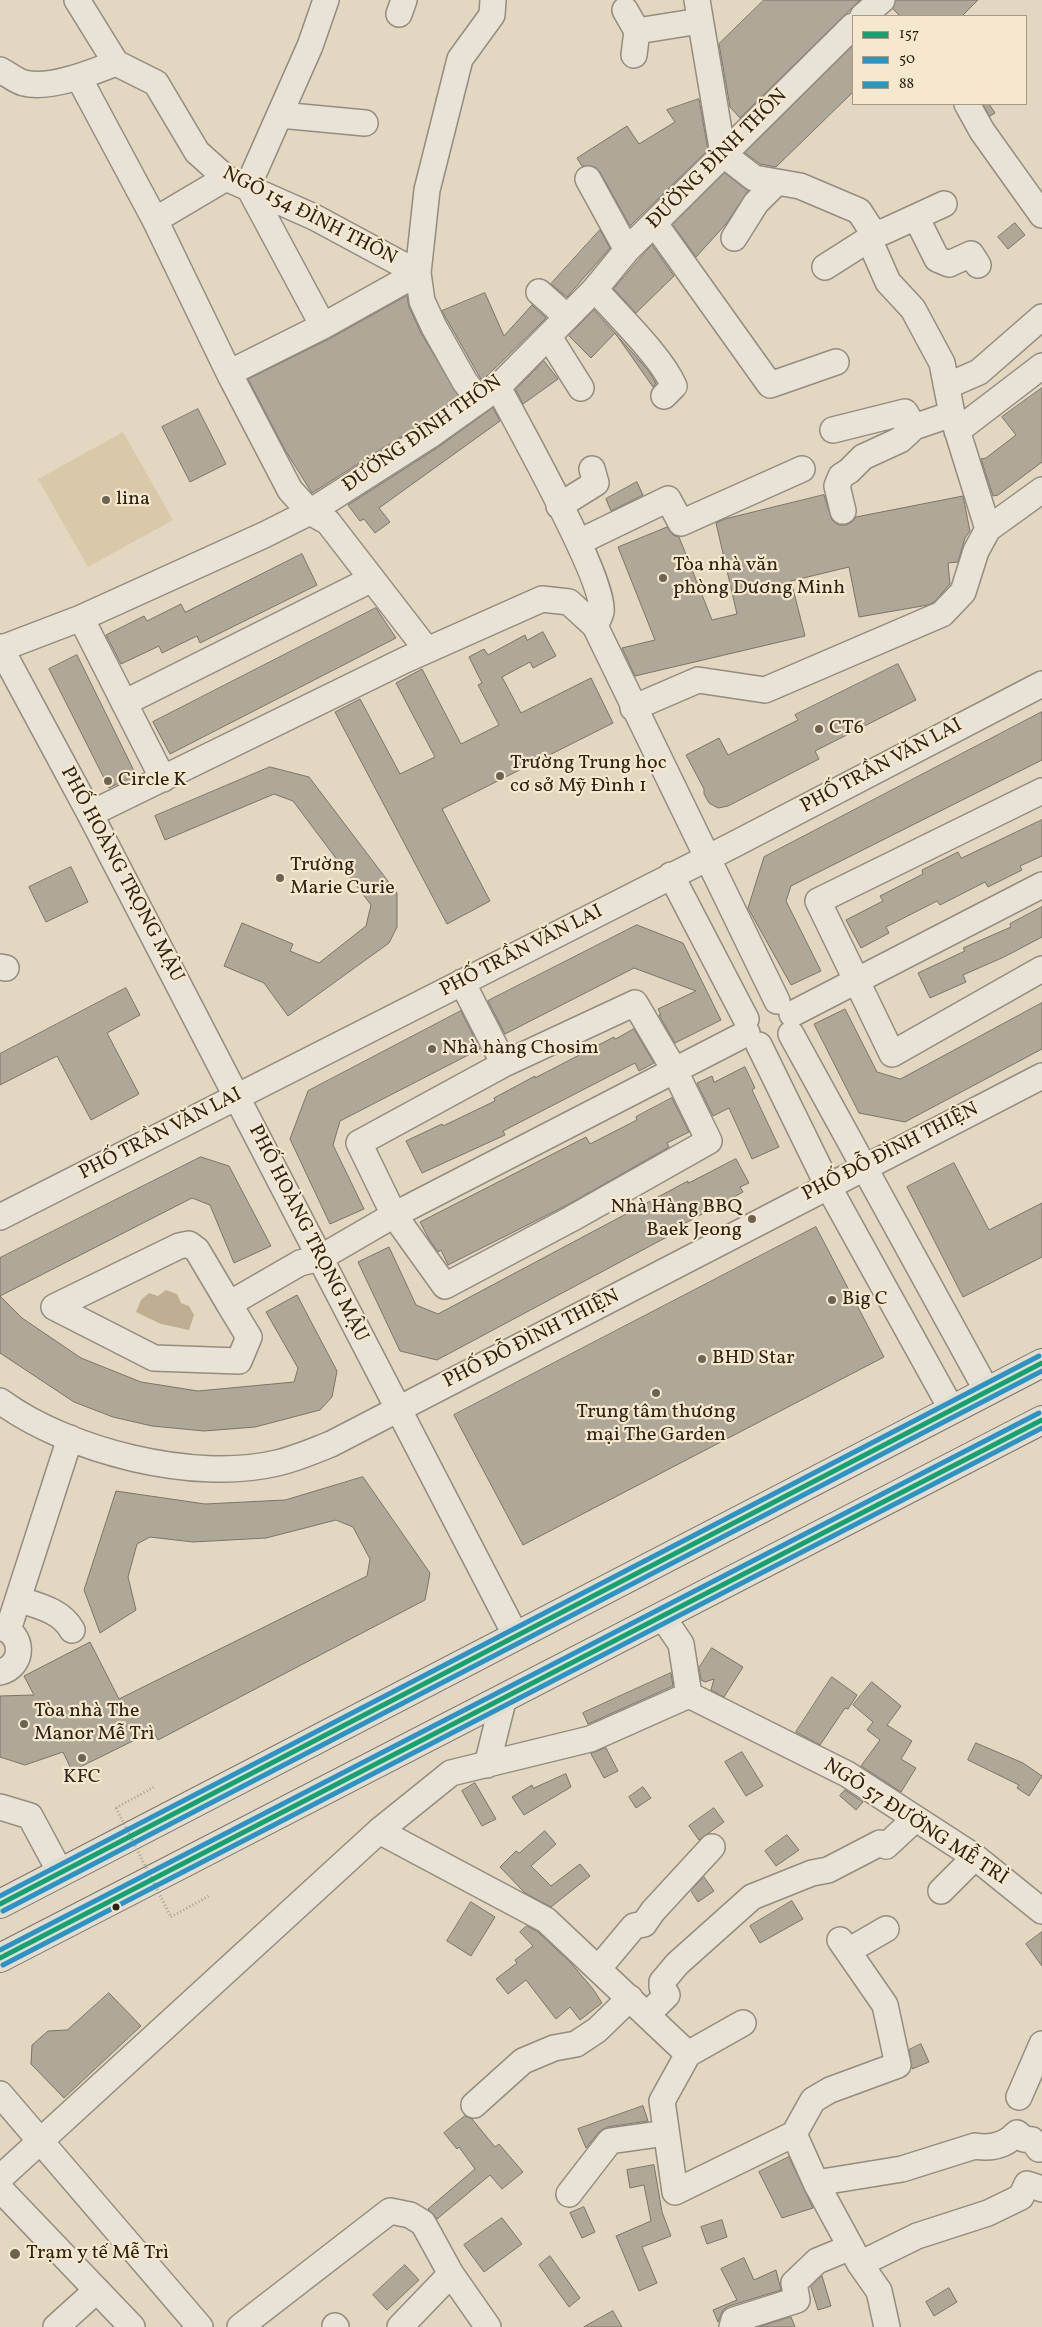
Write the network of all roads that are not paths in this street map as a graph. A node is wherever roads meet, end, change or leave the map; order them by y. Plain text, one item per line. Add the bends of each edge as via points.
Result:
1 (77, 0) edge
2 (326, 0) edge
3 (493, 0) edge
4 (698, 11) edge
5 (852, 29) edge
6 (634, 55) dead end
7 (116, 63) junction
8 (0, 70) edge
9 (80, 78) junction
10 (968, 105) edge
11 (280, 115) junction
12 (365, 123) dead end
13 (723, 154) junction
14 (588, 179) dead end
15 (237, 182) junction
16 (777, 182) junction
17 (944, 204) dead end
18 (1042, 215) edge
19 (916, 217) junction
20 (154, 220) junction
21 (655, 224) junction
22 (870, 235) junction
23 (734, 238) dead end
24 (627, 250) junction
25 (978, 264) dead end
26 (825, 267) dead end
27 (418, 273) junction
28 (595, 289) junction
29 (539, 292) dead end
30 (567, 317) junction
31 (1042, 317) edge
32 (323, 326) junction
33 (549, 337) junction
34 (836, 362) dead end
35 (1042, 366) edge
36 (229, 373) junction
37 (946, 386) junction
38 (582, 388) dead end
39 (489, 393) junction
40 (664, 396) dead end
41 (954, 422) junction
42 (914, 427) junction
43 (833, 430) dead end
44 (592, 469) dead end
45 (802, 469) dead end
46 (1042, 490) edge
47 (559, 506) junction
48 (843, 511) dead end
49 (310, 512) junction
50 (988, 529) junction
51 (579, 542) junction
52 (372, 579) junction
53 (81, 618) junction
54 (595, 626) junction
55 (0, 648) edge
56 (427, 650) junction
57 (1042, 684) edge
58 (124, 703) junction
59 (633, 708) junction
60 (163, 779) junction
61 (1042, 791) edge
62 (90, 814) junction
63 (707, 857) junction
64 (671, 875) junction
65 (1042, 885) edge
66 (1042, 969) edge
67 (857, 981) junction
68 (462, 982) junction
69 (787, 1016) junction
70 (751, 1032) junction
71 (504, 1064) junction
72 (675, 1071) junction
73 (1042, 1076) edge
74 (236, 1096) junction
75 (863, 1168) junction
76 (828, 1186) junction
77 (394, 1215) junction
78 (0, 1217) edge
79 (320, 1258) junction
80 (229, 1304) junction
81 (1042, 1362) edge
82 (987, 1391) junction
83 (0, 1402) edge
84 (398, 1409) junction
85 (952, 1410) junction
86 (1042, 1420) edge
87 (64, 1436) junction
88 (9, 1596) edge
89 (662, 1616) junction
90 (3, 1625) edge
91 (72, 1630) dead end
92 (516, 1636) junction
93 (0, 1672) edge
94 (689, 1695) junction
95 (504, 1697) junction
96 (486, 1765) junction
97 (0, 1807) edge
98 (915, 1819) junction
99 (379, 1831) junction
100 (712, 1847) dead end
101 (975, 1858) junction
102 (60, 1872) junction
103 (941, 1891) dead end
104 (0, 1904) edge
105 (1042, 1911) edge
106 (886, 1929) dead end
107 (1, 1960) edge
108 (598, 1968) junction
109 (639, 2007) junction
110 (743, 2023) dead end
111 (1042, 2044) edge
112 (688, 2054) junction
113 (1037, 2069) edge
114 (0, 2094) edge
115 (1019, 2097) dead end
116 (474, 2105) dead end
117 (666, 2133) junction
118 (794, 2134) junction
119 (40, 2141) junction
120 (1039, 2150) dead end
121 (0, 2178) edge
122 (816, 2183) junction
123 (0, 2189) edge
124 (1042, 2189) edge
125 (569, 2194) dead end
126 (855, 2255) junction
127 (451, 2274) junction
128 (97, 2290) junction
129 (56, 2327) edge
130 (132, 2327) edge
131 (200, 2327) edge
132 (240, 2327) edge
133 (400, 2327) edge
134 (488, 2327) edge
135 (732, 2327) edge
136 (887, 2327) edge

1 - 7 street
2 - 11 street
3 - 27 street via 492,15 460,59 427,190
4 - 6 street via 631,20
4 - 13 street
5 - 13 street, ĐƯỜNG ĐÌNH THÔN
7 - 9 street
7 - 15 street, NGÕ 154 ĐÌNH THÔN via 156,83 198,152
8 - 9 street via 23,83 36,86
9 - 20 street
10 - 18 street via 982,131
11 - 12 street
11 - 15 street
13 - 16 street via 754,178
13 - 21 street, ĐƯỜNG ĐÌNH THÔN
14 - 24 street
15 - 20 street
15 - 27 street, NGÕ 154 ĐÌNH THÔN via 314,217
15 - 32 street
16 - 22 street via 800,186 859,210
16 - 23 street via 756,203
17 - 19 street
19 - 22 street
19 - 25 street via 936,259 949,264 971,254
20 - 36 street
21 - 24 street, ĐƯỜNG ĐÌNH THÔN
21 - 34 street via 770,385
22 - 26 street
22 - 37 street via 888,282 913,309 942,362
24 - 28 street, ĐƯỜNG ĐÌNH THÔN
27 - 32 street
27 - 39 street, NGÕ 154 ĐÌNH THÔN via 422,301 465,382
28 - 30 street, ĐƯỜNG ĐÌNH THÔN
28 - 40 street via 671,379 674,386
29 - 30 street
30 - 33 street, ĐƯỜNG ĐÌNH THÔN
31 - 37 street via 979,372
32 - 36 street
33 - 38 street
33 - 39 street, ĐƯỜNG ĐÌNH THÔN
35 - 41 street
36 - 49 street via 290,490
37 - 41 street
39 - 47 street, NGÕ 154 ĐÌNH THÔN
39 - 49 street, ĐƯỜNG ĐÌNH THÔN via 429,436
41 - 42 street
41 - 50 street
42 - 43 street via 905,412
42 - 48 street via 900,440 863,457 842,476 837,486
44 - 47 street via 596,483
45 - 51 street via 681,523 668,499
46 - 50 street
47 - 51 street, NGÕ 154 ĐÌNH THÔN
49 - 52 street via 328,522
49 - 53 street, ĐƯỜNG ĐÌNH THÔN
50 - 59 street via 976,551 963,592 942,614 765,690 698,680
51 - 54 street, NGÕ 154 ĐÌNH THÔN via 596,585 602,611
52 - 56 street
52 - 58 street
53 - 55 street, ĐƯỜNG ĐÌNH THÔN
53 - 58 street
54 - 56 street via 569,602 542,599
54 - 59 street
55 - 62 street, PHỐ HOÀNG TRỌNG MẬU
56 - 60 street
57 - 63 street, PHỐ TRẦN VĂN LAI
58 - 60 street
59 - 63 street
60 - 62 street
61 - 67 street via 818,901
62 - 74 street, PHỐ HOÀNG TRỌNG MẬU
63 - 64 street, PHỐ TRẦN VĂN LAI
63 - 69 street
64 - 68 street, PHỐ TRẦN VĂN LAI
64 - 70 street
65 - 67 street
66 - 67 street via 892,1054
67 - 69 street
68 - 71 street
68 - 74 street, PHỐ TRẦN VĂN LAI
69 - 70 street via 783,1043 776,1047
69 - 70 street via 766,1000 759,1002 748,1012
69 - 75 street
70 - 72 street
70 - 76 street
71 - 72 street via 635,1003
71 - 77 street via 359,1143
72 - 77 street
72 - 77 street via 709,1141 445,1286
73 - 75 street, PHỐ ĐỖ ĐÌNH THIỆN
74 - 78 street, PHỐ TRẦN VĂN LAI
74 - 79 street, PHỐ HOÀNG TRỌNG MẬU
75 - 76 street, PHỐ ĐỖ ĐÌNH THIỆN
75 - 82 street
76 - 84 street, PHỐ ĐỖ ĐÌNH THIỆN
76 - 85 street
77 - 79 street
79 - 80 street via 300,1263
79 - 84 street, PHỐ HOÀNG TRỌNG MẬU
80 - 80 street via 249,1337 239,1361 154,1358 54,1307 178,1246 189,1244 197,1250
81 - 82 main road
82 - 85 main road
83 - 87 street, PHỐ ĐỖ ĐÌNH THIỆN
84 - 87 street, PHỐ ĐỖ ĐÌNH THIỆN via 310,1453 276,1464 250,1467 197,1469 166,1465
84 - 92 street, PHỐ HOÀNG TRỌNG MẬU
85 - 92 main road
86 - 89 main road
87 - 88 street
88 - 90 street
88 - 91 street via 59,1615
89 - 94 street via 681,1644
89 - 95 main road
90 - 93 street via 16,1638 19,1653 12,1666
92 - 102 main road
94 - 96 street via 590,1739
94 - 98 street, NGÕ 57 ĐƯỜNG MỄ TRÌ via 847,1774
95 - 96 street
95 - 107 main road
96 - 99 street via 451,1773
97 - 102 street via 30,1816
98 - 101 street, NGÕ 57 ĐƯỜNG MỄ TRÌ
98 - 109 street via 886,1846 881,1843 828,1870 812,1873 752,1897 677,1964 662,1985 667,1995
99 - 108 street via 546,1920
99 - 119 street
100 - 108 street via 644,1924 634,1926
101 - 103 street
101 - 105 street, NGÕ 57 ĐƯỜNG MỄ TRÌ
102 - 104 main road
106 - 118 street via 844,1945 885,2005 898,2065 830,2090 814,2100
108 - 109 street
109 - 112 street
109 - 116 street via 576,2044 554,2048 522,2061
110 - 112 street
111 - 113 street
112 - 117 street via 662,2101
113 - 115 street
114 - 119 street
117 - 118 street via 675,2192
117 - 125 street via 610,2141
118 - 122 street
119 - 121 street
119 - 131 street
120 - 122 street via 1032,2140 1017,2133 1007,2143 984,2148 975,2146 902,2169
122 - 126 street
123 - 128 street
124 - 126 street via 1027,2184 1021,2197 988,2213
126 - 135 street via 818,2261 794,2282 797,2300 734,2320
126 - 136 street via 879,2291
127 - 132 street via 423,2223 410,2215 390,2211
127 - 133 street
127 - 134 street
128 - 129 street
128 - 130 street

